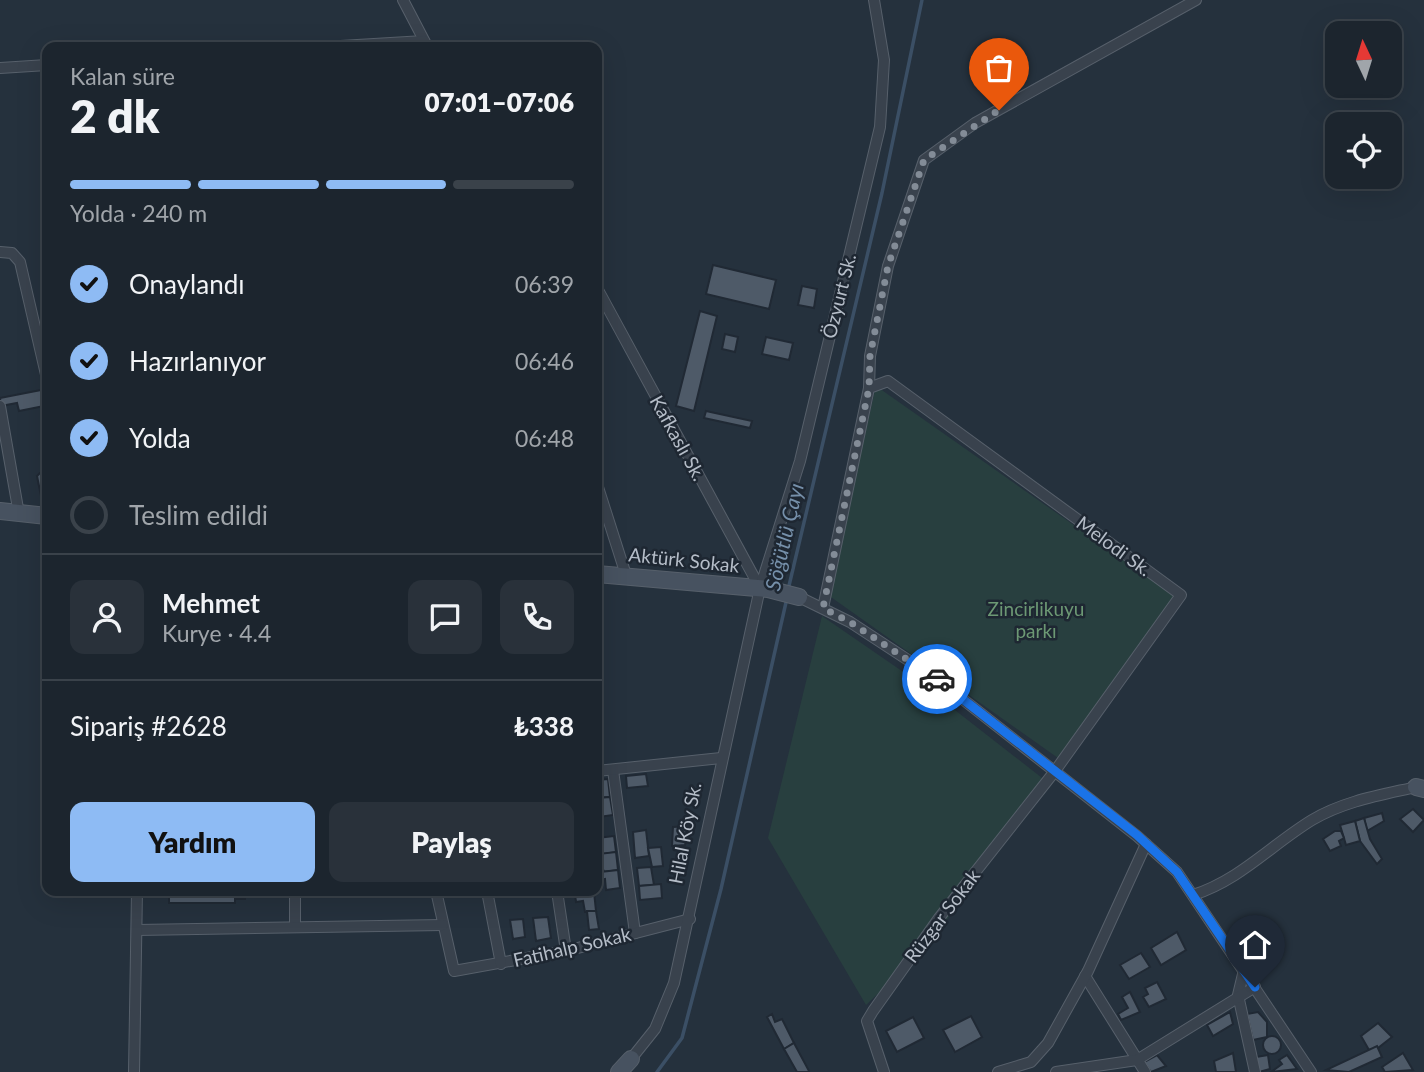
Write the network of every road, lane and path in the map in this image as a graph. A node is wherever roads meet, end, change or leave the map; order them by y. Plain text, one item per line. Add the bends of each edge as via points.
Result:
1 (403, 0) edge
2 (874, 0) edge
3 (1196, 0) edge
4 (425, 42) edge
5 (42, 65) edge
6 (0, 68) edge
7 (0, 252) edge
8 (602, 297) edge
9 (42, 356) edge
10 (869, 388) junction
11 (0, 406) edge
12 (602, 500) edge
13 (0, 512) edge
14 (19, 514) junction
15 (42, 516) edge
16 (602, 574) edge
17 (626, 575) junction
18 (764, 588) junction
19 (799, 597) joint
20 (823, 608) junction
21 (721, 758) junction
22 (613, 769) junction
23 (602, 770) edge
24 (1055, 771) junction
25 (1420, 788) edge
26 (1146, 844) junction
27 (1193, 895) junction
28 (137, 896) edge
29 (295, 896) edge
30 (437, 896) edge
31 (488, 896) edge
32 (558, 896) edge
33 (690, 919) junction
34 (443, 925) junction
35 (295, 927) junction
36 (136, 930) junction
37 (635, 933) junction
38 (566, 951) junction
39 (501, 964) junction
40 (1244, 970) junction
41 (1085, 976) junction
42 (1255, 987) junction
43 (1238, 995) junction
44 (631, 1059) joint
45 (1137, 1060) junction
46 (1032, 1067) edge
47 (134, 1072) edge
48 (619, 1072) edge
49 (884, 1072) edge
50 (998, 1072) edge
51 (1023, 1072) edge
52 (1056, 1072) edge
53 (1145, 1072) edge
54 (1255, 1072) edge
55 (1311, 1072) edge

1 - 4 street
2 - 18 street, Özyurt Sk. via 884,60 880,127 800,461
3 - 10 street via 975,123 924,160 888,266 870,356
5 - 6 street
7 - 9 street via 12,253 20,262
8 - 18 street, Kafkaslı Sk.
10 - 20 street
10 - 24 street, Melodi Sk. via 888,381 899,386 1181,595
11 - 14 street
12 - 17 street
13 - 14 street
14 - 15 street
16 - 17 street, Aktürk Sokak
17 - 18 street, Aktürk Sokak
18 - 19 street, Aktürk Sokak
18 - 21 street, Hilal Köy Sk.
19 - 20 street
20 - 24 street via 937,679
21 - 22 street
21 - 33 street, Hilal Köy Sk.
22 - 23 street
22 - 37 street
24 - 26 street
24 - 49 street, Rüzgar Sokak via 939,918 867,1021
25 - 27 street via 1362,798 1313,820 1218,887
26 - 27 street via 1177,872
26 - 41 street
27 - 40 street
28 - 36 street
29 - 35 street
30 - 34 street
31 - 39 street
32 - 38 street
33 - 37 street, Fatihalp Sokak
33 - 44 street, Hilal Köy Sk. via 674,984 655,1029
34 - 35 street
34 - 39 street, Fatihalp Sokak via 454,971
35 - 36 street
36 - 47 street
37 - 38 street, Fatihalp Sokak
38 - 39 street, Fatihalp Sokak
40 - 42 street
40 - 43 street
41 - 45 street
41 - 46 street
42 - 43 street
42 - 55 street
43 - 45 street
43 - 54 street
44 - 48 street, Hilal Köy Sk.
45 - 52 street
45 - 53 street
46 - 50 street
46 - 51 street

